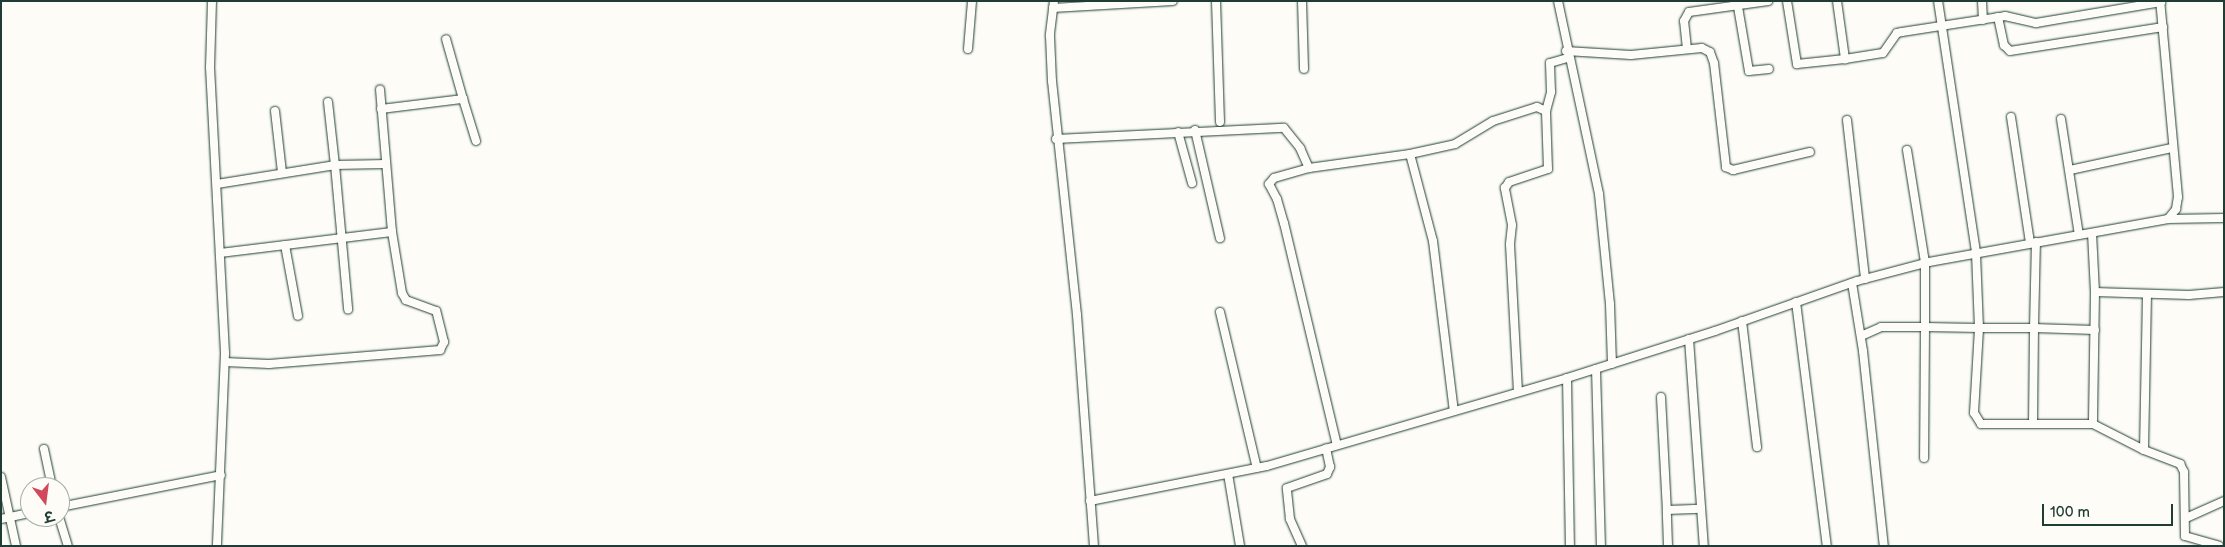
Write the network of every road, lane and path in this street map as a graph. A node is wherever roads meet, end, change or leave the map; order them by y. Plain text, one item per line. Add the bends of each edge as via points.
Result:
1 (212, 1) edge
2 (972, 1) edge
3 (1174, 1) edge
4 (1216, 1) edge
5 (1302, 1) edge
6 (1558, 1) edge
7 (1768, 1) edge
8 (1787, 1) edge
9 (1837, 1) edge
10 (1938, 1) edge
11 (1982, 1) edge
12 (2160, 2) edge
13 (1738, 3) edge
14 (1054, 5) edge
15 (1998, 17) junction
16 (1983, 20) junction
17 (1942, 27) junction
18 (2163, 27) junction
19 (446, 39) dead end
20 (968, 49) dead end
21 (1687, 49) junction
22 (1567, 54) junction
23 (1845, 59) junction
24 (1304, 68) dead end
25 (1769, 69) dead end
26 (380, 90) dead end
27 (463, 99) junction
28 (328, 102) dead end
29 (381, 109) junction
30 (275, 111) dead end
31 (1546, 111) junction
32 (2011, 117) dead end
33 (2061, 119) dead end
34 (1847, 120) dead end
35 (1220, 122) dead end
36 (1195, 130) junction
37 (1178, 132) junction
38 (1056, 139) junction
39 (476, 141) dead end
40 (2172, 148) junction
41 (1907, 150) dead end
42 (1810, 152) dead end
43 (1410, 154) junction
44 (386, 164) junction
45 (334, 165) junction
46 (1309, 168) junction
47 (2070, 170) junction
48 (282, 172) junction
49 (1192, 182) dead end
50 (217, 184) junction
51 (2224, 218) edge
52 (2168, 219) junction
53 (392, 232) junction
54 (2092, 233) junction
55 (2079, 235) junction
56 (341, 238) junction
57 (1220, 238) dead end
58 (2033, 242) junction
59 (285, 245) junction
60 (1976, 252) junction
61 (220, 253) junction
62 (1924, 263) junction
63 (1865, 279) junction
64 (1852, 283) junction
65 (2095, 292) junction
66 (2224, 292) edge
67 (2147, 294) junction
68 (1796, 302) junction
69 (348, 309) dead end
70 (1220, 312) dead end
71 (298, 316) dead end
72 (1742, 321) junction
73 (1925, 327) junction
74 (1980, 328) junction
75 (2034, 328) junction
76 (2094, 330) junction
77 (1861, 336) junction
78 (1689, 340) junction
79 (225, 362) junction
80 (1612, 364) junction
81 (1596, 368) junction
82 (1566, 378) junction
83 (1518, 392) junction
84 (1661, 398) dead end
85 (1454, 411) junction
86 (2033, 424) junction
87 (2093, 424) junction
88 (1336, 445) junction
89 (1758, 447) dead end
90 (1326, 448) junction
91 (44, 449) dead end
92 (2144, 450) junction
93 (1924, 458) dead end
94 (1257, 468) junction
95 (1228, 474) junction
96 (221, 475) junction
97 (1, 477) edge
98 (50, 477) edge
99 (1090, 501) junction
100 (2224, 501) edge
101 (70, 505) edge
102 (1702, 509) junction
103 (1667, 510) junction
104 (20, 515) edge
105 (5, 518) edge
106 (2186, 518) junction
107 (62, 527) edge
108 (1240, 545) edge
109 (16, 546) edge
110 (68, 546) edge
111 (217, 546) edge
112 (1094, 546) edge
113 (1231, 546) edge
114 (1302, 546) edge
115 (1570, 546) edge
116 (1601, 546) edge
117 (1668, 546) edge
118 (1704, 546) edge
119 (1827, 546) edge
120 (1884, 546) edge
121 (2219, 546) edge

1 - 50 street via 210,67
2 - 20 street
3 - 14 street
4 - 35 street
5 - 24 street
6 - 22 street
7 - 13 street
8 - 23 street via 1796,64
9 - 23 street
10 - 17 street
11 - 16 street
12 - 15 street via 2036,23
12 - 18 street
13 - 21 street via 1689,12 1684,21
13 - 25 street via 1749,70
14 - 38 street via 1050,36
15 - 16 street
15 - 18 street via 2004,46 2010,51
16 - 17 street
17 - 23 street via 1897,33 1883,53
17 - 60 street
18 - 40 street
19 - 27 street
21 - 22 street via 1631,55
21 - 42 street via 1702,48 1713,58 1726,167 1733,170
22 - 31 street via 1550,63 1551,92
22 - 80 street via 1599,194 1610,304
26 - 29 street
27 - 29 street
27 - 39 street
28 - 45 street
29 - 44 street
30 - 48 street
31 - 43 street via 1537,107 1493,120 1455,144
31 - 83 street via 1548,169 1509,182 1505,188 1512,225 1510,244
32 - 58 street
33 - 47 street
34 - 63 street
36 - 37 street
36 - 46 street via 1284,128 1300,148
36 - 57 street
37 - 38 street
37 - 49 street
38 - 99 street via 1076,306
40 - 47 street
40 - 52 street via 2178,197 2176,209
41 - 62 street
43 - 46 street
43 - 85 street via 1433,241
44 - 45 street
44 - 53 street
45 - 48 street
45 - 56 street
46 - 88 street via 1274,178 1269,184 1284,223
47 - 55 street
48 - 50 street
50 - 61 street
51 - 52 street
52 - 54 street
53 - 56 street
53 - 79 street via 402,293 406,300 436,311 444,342 440,350 269,364
54 - 55 street
54 - 65 street
55 - 58 street
56 - 59 street
56 - 69 street
58 - 60 street
58 - 75 street
59 - 61 street
59 - 71 street
60 - 62 street
60 - 74 street
61 - 79 street
62 - 63 street
62 - 73 street
63 - 64 street
64 - 68 street
64 - 77 street
65 - 67 street
65 - 76 street
66 - 67 street
67 - 92 street
68 - 72 street
68 - 119 street
70 - 94 street
72 - 78 street
72 - 89 street
73 - 74 street
73 - 77 street via 1881,327
73 - 93 street
74 - 75 street
74 - 86 street via 1974,413 1977,421
75 - 76 street
75 - 86 street
76 - 87 street
77 - 120 street
78 - 80 street
78 - 102 street
79 - 96 street
80 - 81 street
81 - 82 street
81 - 116 street
82 - 83 street
82 - 115 street
83 - 85 street
84 - 103 street
85 - 88 street
86 - 87 street
87 - 92 street
88 - 90 street
90 - 94 street
90 - 114 street via 1330,467 1327,474 1287,488 1290,519
91 - 98 street
92 - 106 street via 2180,464 2184,472
94 - 95 street
95 - 99 street
95 - 108 street
96 - 101 street
96 - 111 street
97 - 105 street
99 - 112 street
100 - 106 street
102 - 103 street
102 - 118 street
103 - 117 street
104 - 105 street
105 - 109 street
106 - 121 street via 2185,536
107 - 110 street
108 - 113 street

